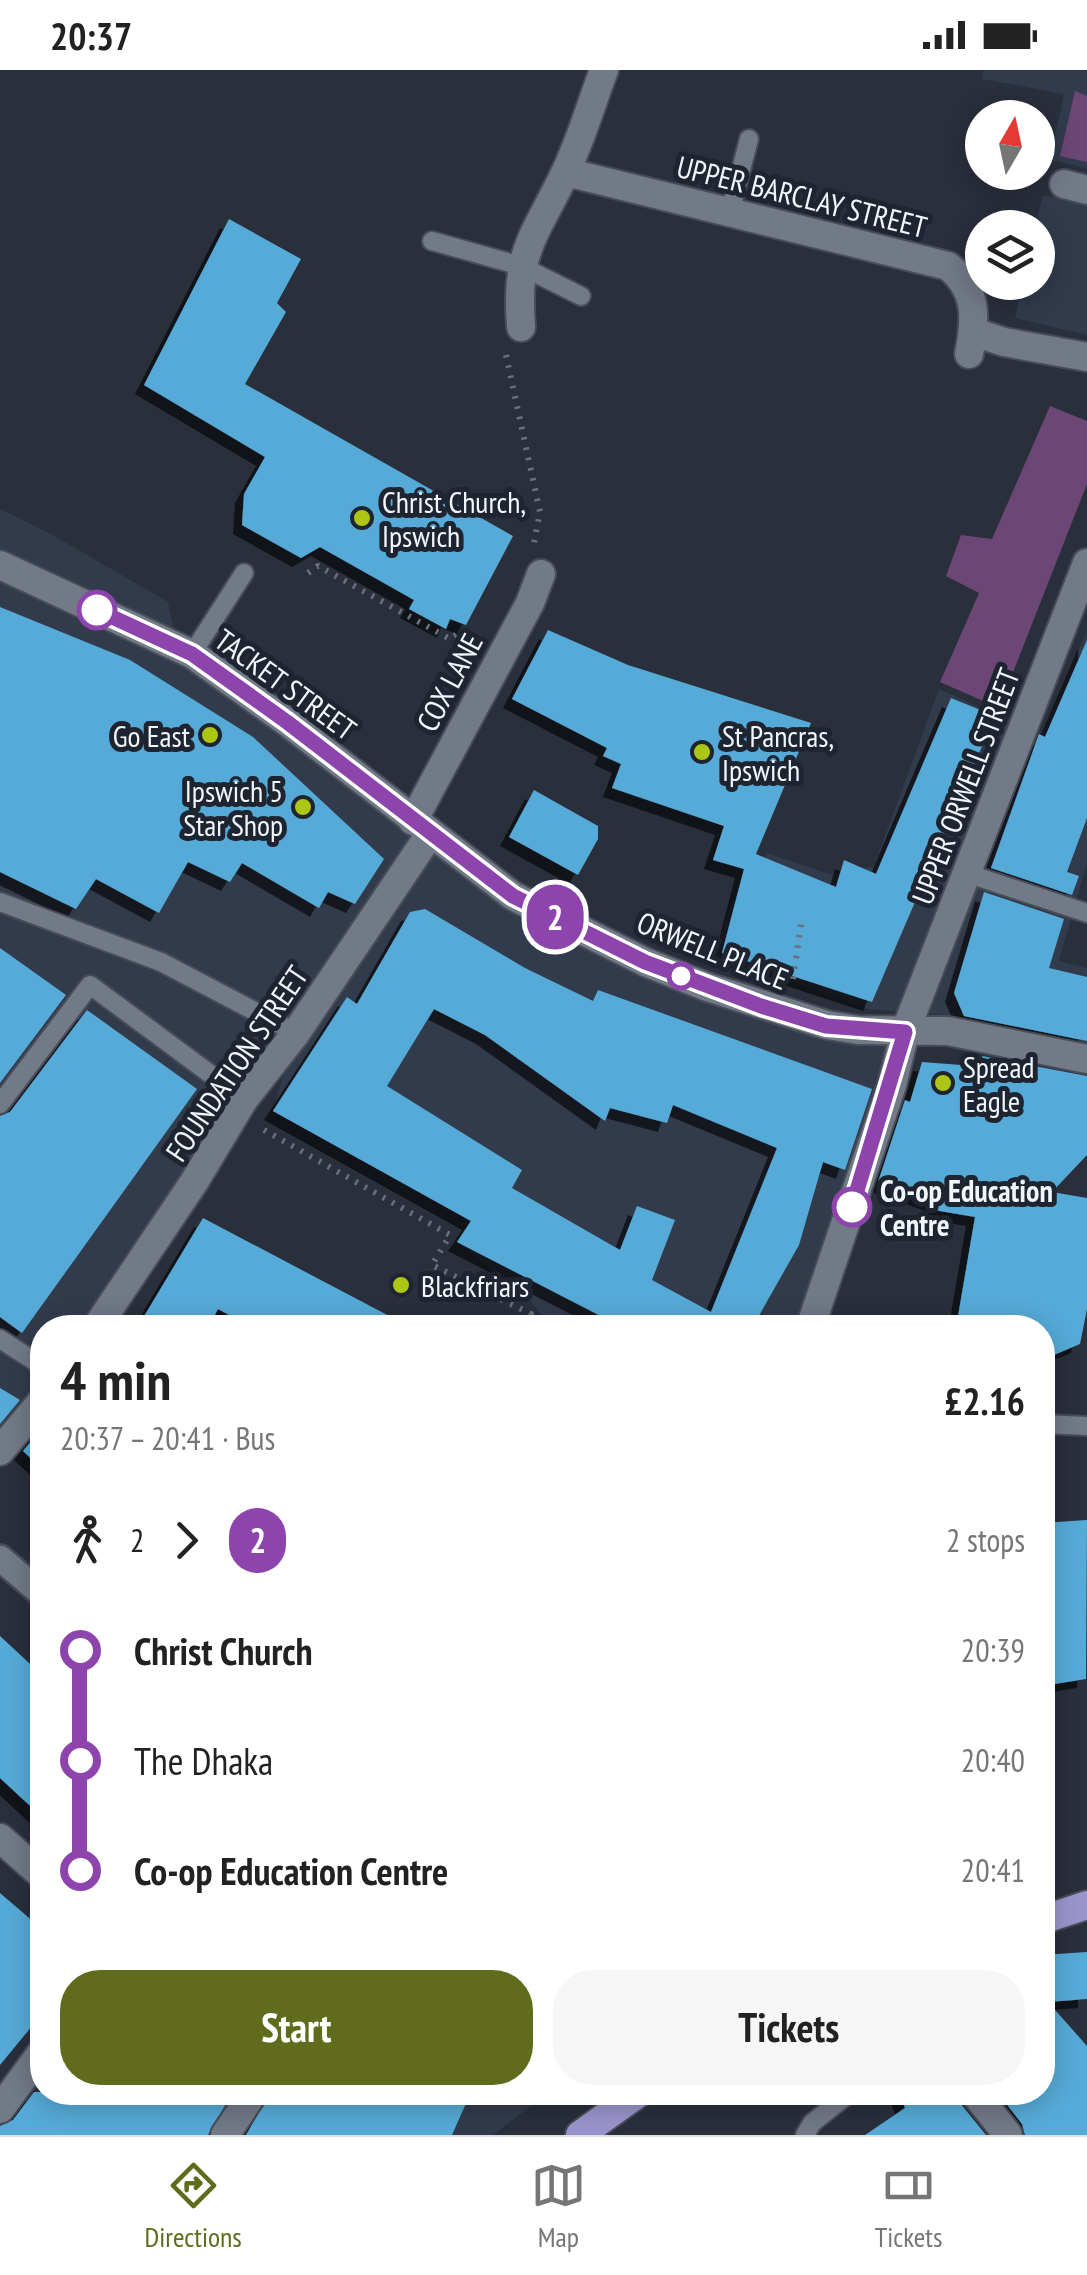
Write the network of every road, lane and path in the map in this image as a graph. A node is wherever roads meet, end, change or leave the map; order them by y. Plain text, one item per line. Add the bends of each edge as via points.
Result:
1 (604, 70) edge
2 (749, 139) dead end
3 (566, 172) junction
4 (730, 212) junction
5 (432, 241) dead end
6 (521, 266) junction
7 (580, 296) dead end
8 (521, 327) joint
9 (1087, 357) edge
10 (1087, 564) edge
11 (0, 565) edge
12 (244, 573) dead end
13 (308, 573) dead end
14 (541, 574) joint
15 (459, 633) dead end
16 (192, 654) junction
17 (422, 828) junction
18 (966, 873) junction
19 (0, 902) edge
20 (1087, 913) edge
21 (802, 924) dead end
22 (788, 1015) junction
23 (905, 1032) junction
24 (296, 1033) junction
25 (1087, 1060) edge
26 (244, 1099) junction
27 (0, 1104) edge
28 (105, 1315) edge
29 (530, 1315) edge
30 (814, 1315) edge
31 (0, 1339) edge
32 (30, 1358) edge
33 (30, 1416) edge
34 (1055, 1425) edge
35 (1087, 1426) edge
36 (0, 1452) edge
37 (0, 1558) edge
38 (30, 1584) edge
39 (0, 1838) edge
40 (30, 1864) edge
41 (1087, 1905) edge
42 (1055, 1916) edge
43 (1055, 1922) edge
44 (1087, 1925) edge
45 (30, 2068) edge
46 (245, 2105) edge
47 (622, 2105) edge
48 (835, 2105) edge
49 (984, 2105) edge
50 (0, 2109) edge
51 (225, 2135) edge
52 (580, 2135) edge
53 (805, 2135) edge
54 (1008, 2135) edge

1 - 3 street
2 - 4 lane
3 - 4 street, UPPER BARCLAY STREET
3 - 6 street
4 - 9 street, UPPER BARCLAY STREET via 948,266 971,296 971,343
5 - 6 lane
6 - 7 lane
6 - 8 street
8 - 14 path via 502,333 540,512 538,537 522,564
10 - 18 street, UPPER ORWELL STREET
11 - 16 street, TACKET STREET
12 - 16 lane
13 - 15 path via 318,566 450,639
14 - 17 street, COX LANE
16 - 17 street, TACKET STREET
17 - 22 street, ORWELL PLACE via 513,896 645,962
17 - 24 street, FOUNDATION STREET
18 - 20 lane
18 - 23 street, UPPER ORWELL STREET
19 - 24 lane via 161,962
21 - 22 path
22 - 23 street, ORWELL PLACE
23 - 25 street, ORWELL PLACE via 948,1032
23 - 30 street, UPPER ORWELL STREET
24 - 26 street, FOUNDATION STREET
26 - 27 lane via 90,985
26 - 28 street, FOUNDATION STREET
26 - 29 path via 247,1121 450,1235 432,1265
31 - 32 lane
33 - 36 street
34 - 35 lane
37 - 38 street
39 - 40 street
41 - 42 main road
43 - 44 main road
45 - 50 street
46 - 51 street
47 - 52 main road
48 - 53 lane
49 - 54 street

